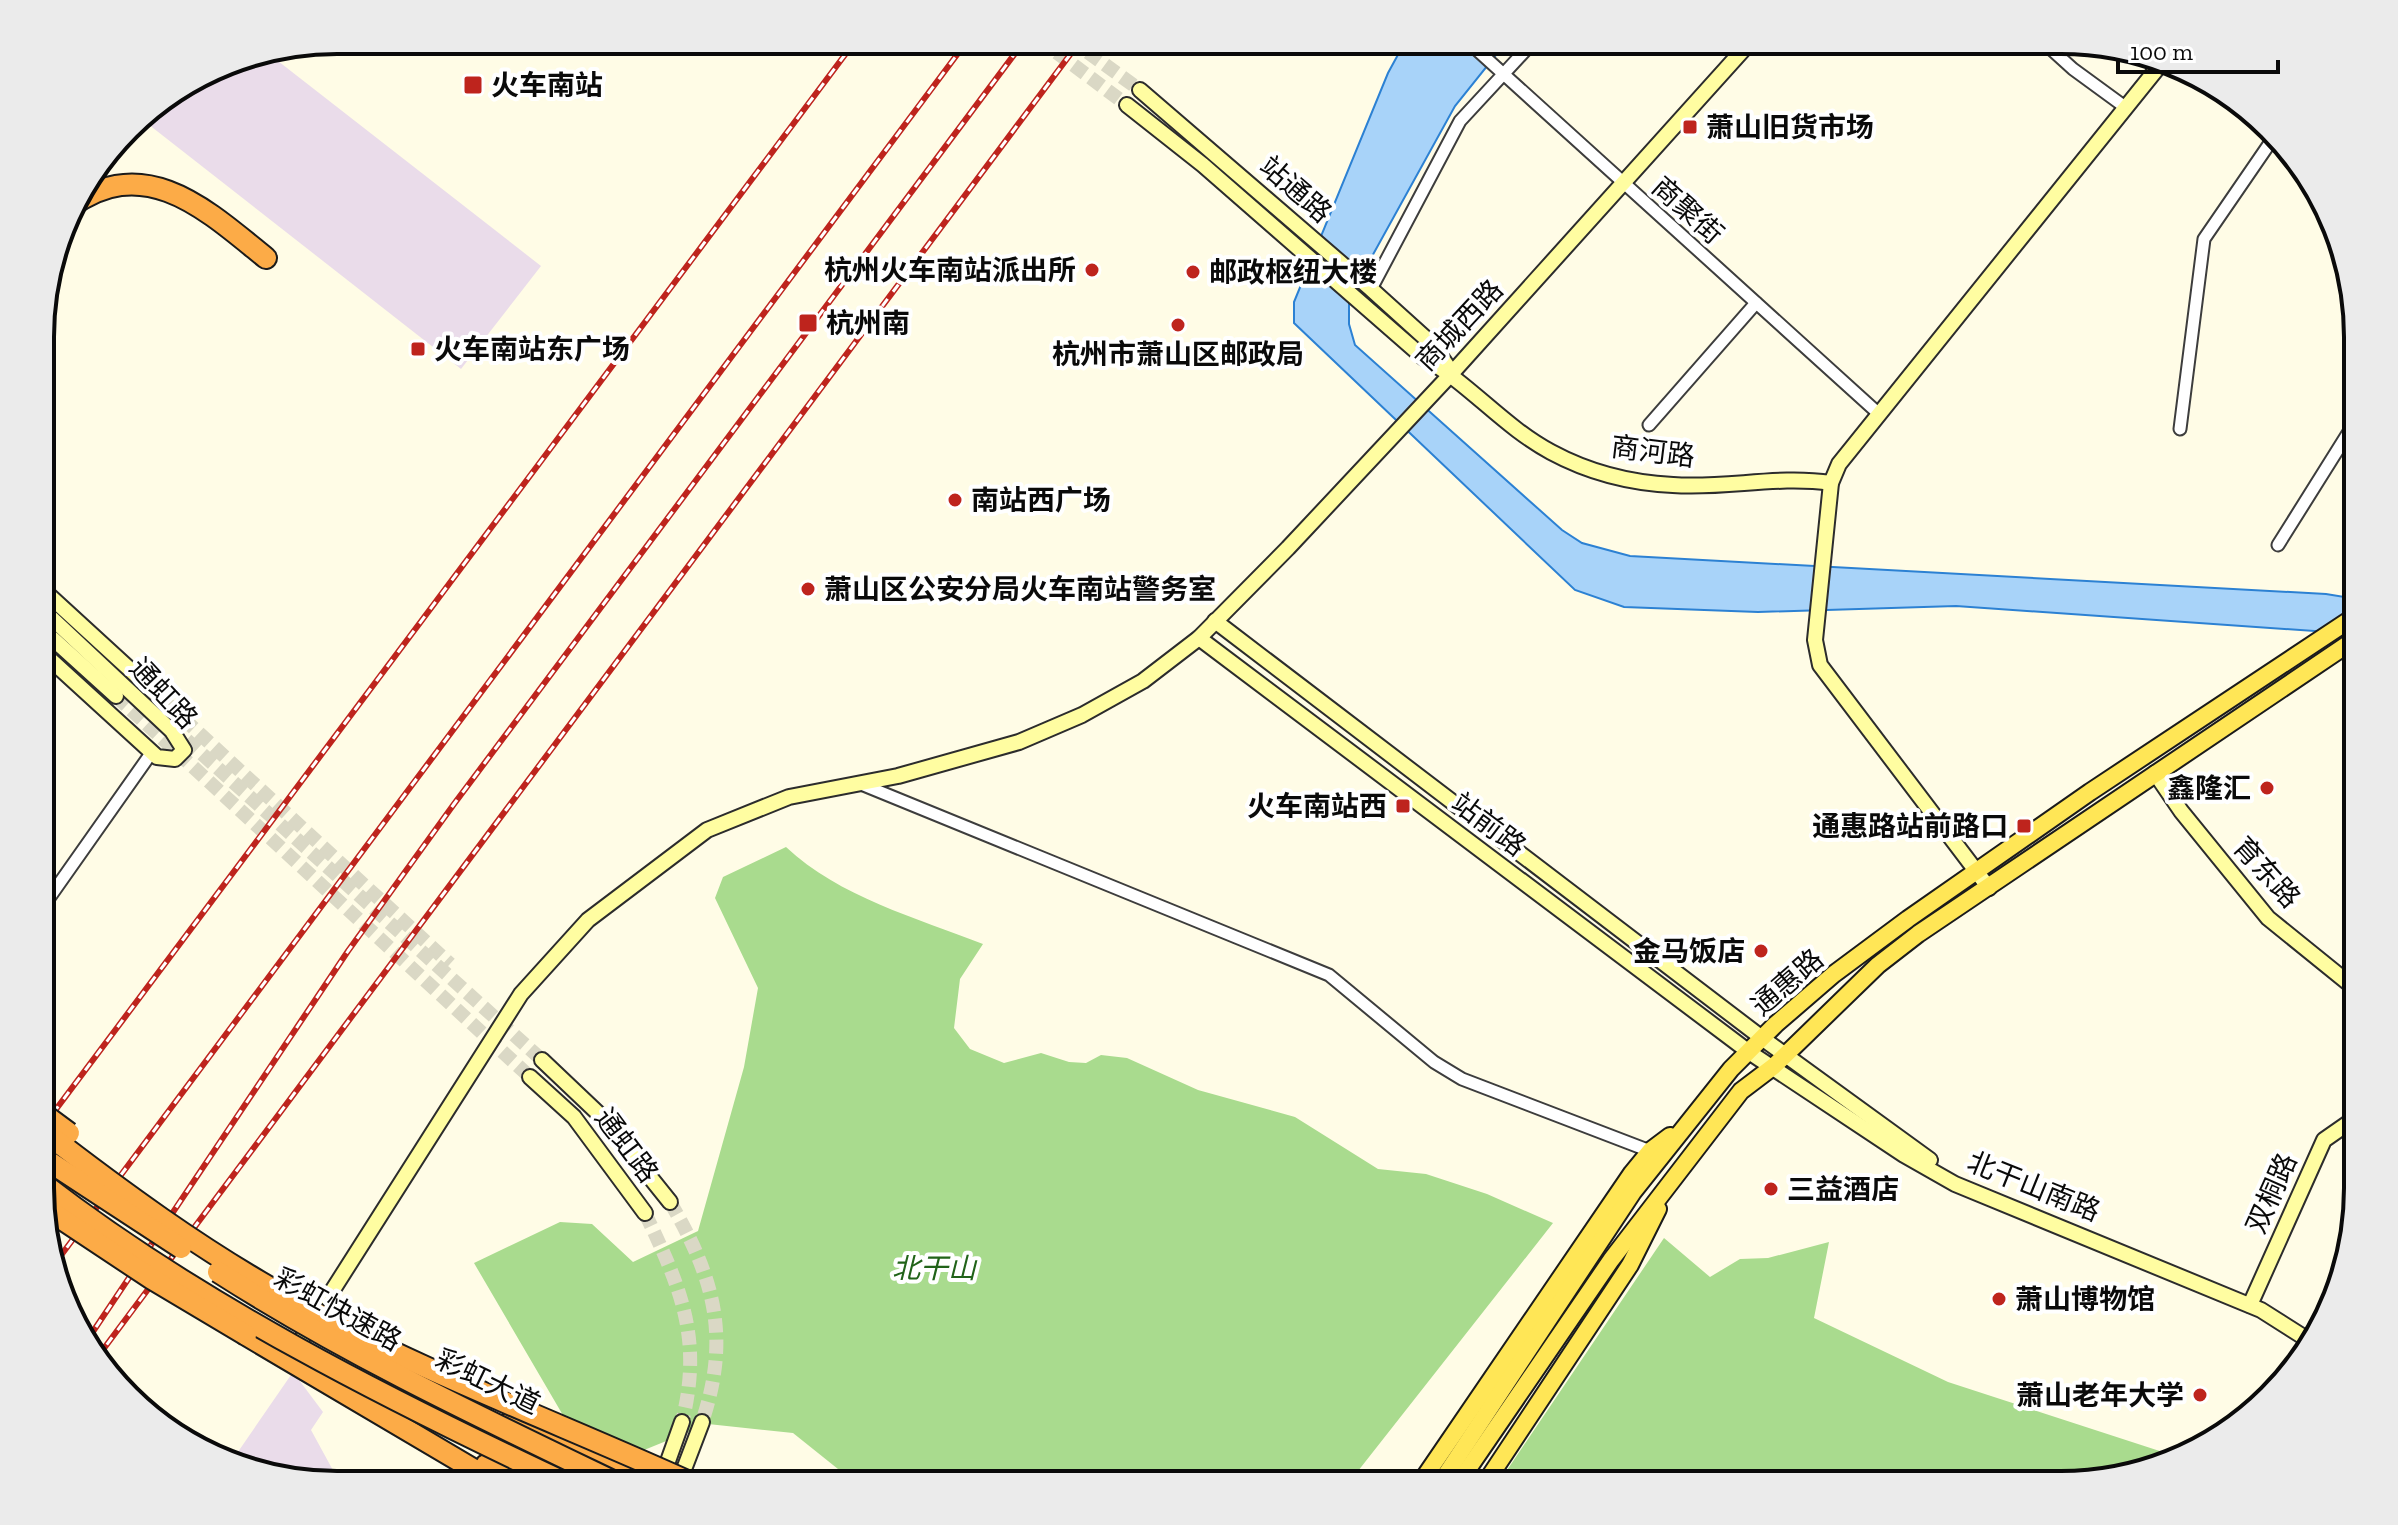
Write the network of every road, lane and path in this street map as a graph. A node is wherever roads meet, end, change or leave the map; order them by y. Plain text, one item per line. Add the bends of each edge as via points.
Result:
1 (1481, 54) edge
2 (1523, 54) edge
3 (1739, 54) edge
4 (2056, 54) edge
5 (2155, 70) edge
6 (1504, 75) junction
7 (1140, 90) tunnel mouth
8 (1127, 105) tunnel mouth
9 (2125, 107) junction
10 (2269, 145) edge
11 (1623, 184) junction
12 (94, 194) edge
13 (266, 258) dead end
14 (1371, 289) junction
15 (1756, 303) junction
16 (1452, 373) junction
17 (1879, 414) junction
18 (1649, 425) dead end
19 (2180, 429) dead end
20 (2343, 441) edge
21 (1831, 483) junction
22 (2278, 545) dead end
23 (54, 600) edge
24 (54, 620) edge
25 (1215, 621) junction
26 (2343, 624) edge
27 (1199, 638) junction
28 (54, 640) edge
29 (2343, 647) edge
30 (54, 663) edge
31 (137, 676) tunnel mouth
32 (116, 696) tunnel mouth
33 (152, 752) junction
34 (2155, 773) junction
35 (861, 784) junction
36 (1977, 873) junction
37 (1989, 888) junction
38 (54, 891) edge
39 (2344, 979) edge
40 (1762, 1038) junction
41 (1749, 1052) junction
42 (1786, 1053) junction
43 (547, 1058) tunnel mouth
44 (1774, 1066) junction
45 (530, 1077) tunnel mouth
46 (1691, 1121) junction
47 (54, 1122) edge
48 (2344, 1126) edge
49 (1704, 1136) junction
50 (54, 1139) edge
51 (1650, 1151) junction
52 (54, 1165) edge
53 (54, 1192) edge
54 (1978, 1193) junction
55 (136, 1202) junction
56 (670, 1202) tunnel mouth
57 (645, 1213) tunnel mouth
58 (55, 1215) edge
59 (2250, 1305) junction
60 (316, 1315) junction
61 (2302, 1335) edge
62 (409, 1360) junction
63 (386, 1416) junction
64 (682, 1422) tunnel mouth
65 (702, 1422) tunnel mouth
66 (477, 1471) edge
67 (499, 1471) edge
68 (524, 1471) edge
69 (543, 1471) edge
70 (593, 1471) edge
71 (612, 1471) edge
72 (630, 1471) edge
73 (663, 1471) edge
74 (664, 1471) edge
75 (683, 1471) edge
76 (1428, 1471) edge
77 (1448, 1471) edge
78 (1467, 1471) edge
79 (1493, 1471) edge

1 - 6 street, 商聚街
2 - 6 street
3 - 11 main road, 商城西路
4 - 9 street
5 - 9 main road
6 - 11 street, 商聚街
6 - 14 street via 1460,121
7 - 14 main road, 站通路
8 - 16 main road, 站通路 via 1424,358
9 - 17 main road
10 - 19 street via 2204,239
11 - 15 street, 商聚街
11 - 16 main road, 商城西路
12 - 13 highway via 123,183 160,187 208,211
14 - 16 main road, 站通路 via 1433,345
15 - 17 street, 商聚街
15 - 18 street
16 - 21 main road, 商河路 via 1550,452 1610,476 1675,486 1797,478
16 - 25 main road, 商城西路
17 - 21 main road via 1839,464
20 - 22 street
21 - 36 main road via 1815,640 1820,665
23 - 31 main road, 通虹路
24 - 33 main road, 通虹路 via 172,731 184,750 165,760
25 - 27 main road, 商城西路
25 - 40 main road
26 - 36 main road, 通惠路
27 - 35 main road, 商城西路 via 1143,681 1082,715 959,761
27 - 41 main road, 站前路
28 - 32 main road, 通虹路
29 - 34 main road, 通惠路
30 - 33 main road, 通虹路
33 - 38 street
34 - 37 main road, 通惠路
34 - 39 main road, 育东路 via 2268,918
35 - 51 street via 1329,975 1462,1079
35 - 60 main road, 商城西路 via 789,797 707,830 588,920 521,994
36 - 37 main road
36 - 40 main road, 通惠路 via 1834,974
37 - 42 main road, 通惠路 via 1878,965
40 - 41 main road, 通惠路
40 - 42 main road
41 - 44 main road, 北干山南路
41 - 46 main road, 通惠路
42 - 44 main road, 通惠路
42 - 54 main road
43 - 56 main road, 通虹路
44 - 49 main road, 通惠路 via 1741,1091
44 - 54 main road, 北干山南路 via 1904,1155
45 - 57 main road, 通虹路 via 574,1117
46 - 51 main road
46 - 77 main road, 通惠路 via 1633,1192
47 - 55 highway, bridge via 86,1147
48 - 59 main road, 双桐路 via 2324,1140
49 - 78 main road, 通惠路 via 1611,1260
49 - 79 main road via 1630,1265
50 - 55 highway, bridge
51 - 76 main road
52 - 70 highway, 彩虹快速路, bridge via 270,1305
53 - 69 highway, 彩虹快速路, bridge via 152,1260 257,1323
54 - 59 main road, 北干山南路
55 - 62 highway, bridge via 290,1299
58 - 63 highway, bridge via 152,1279
59 - 61 main road, 北干山南路
60 - 68 main road, 商城西路 via 294,1351
60 - 71 main road, 彩虹大道 via 404,1369
62 - 72 highway, bridge
62 - 74 highway, bridge
63 - 66 highway
63 - 67 highway
64 - 73 main road
65 - 75 main road

